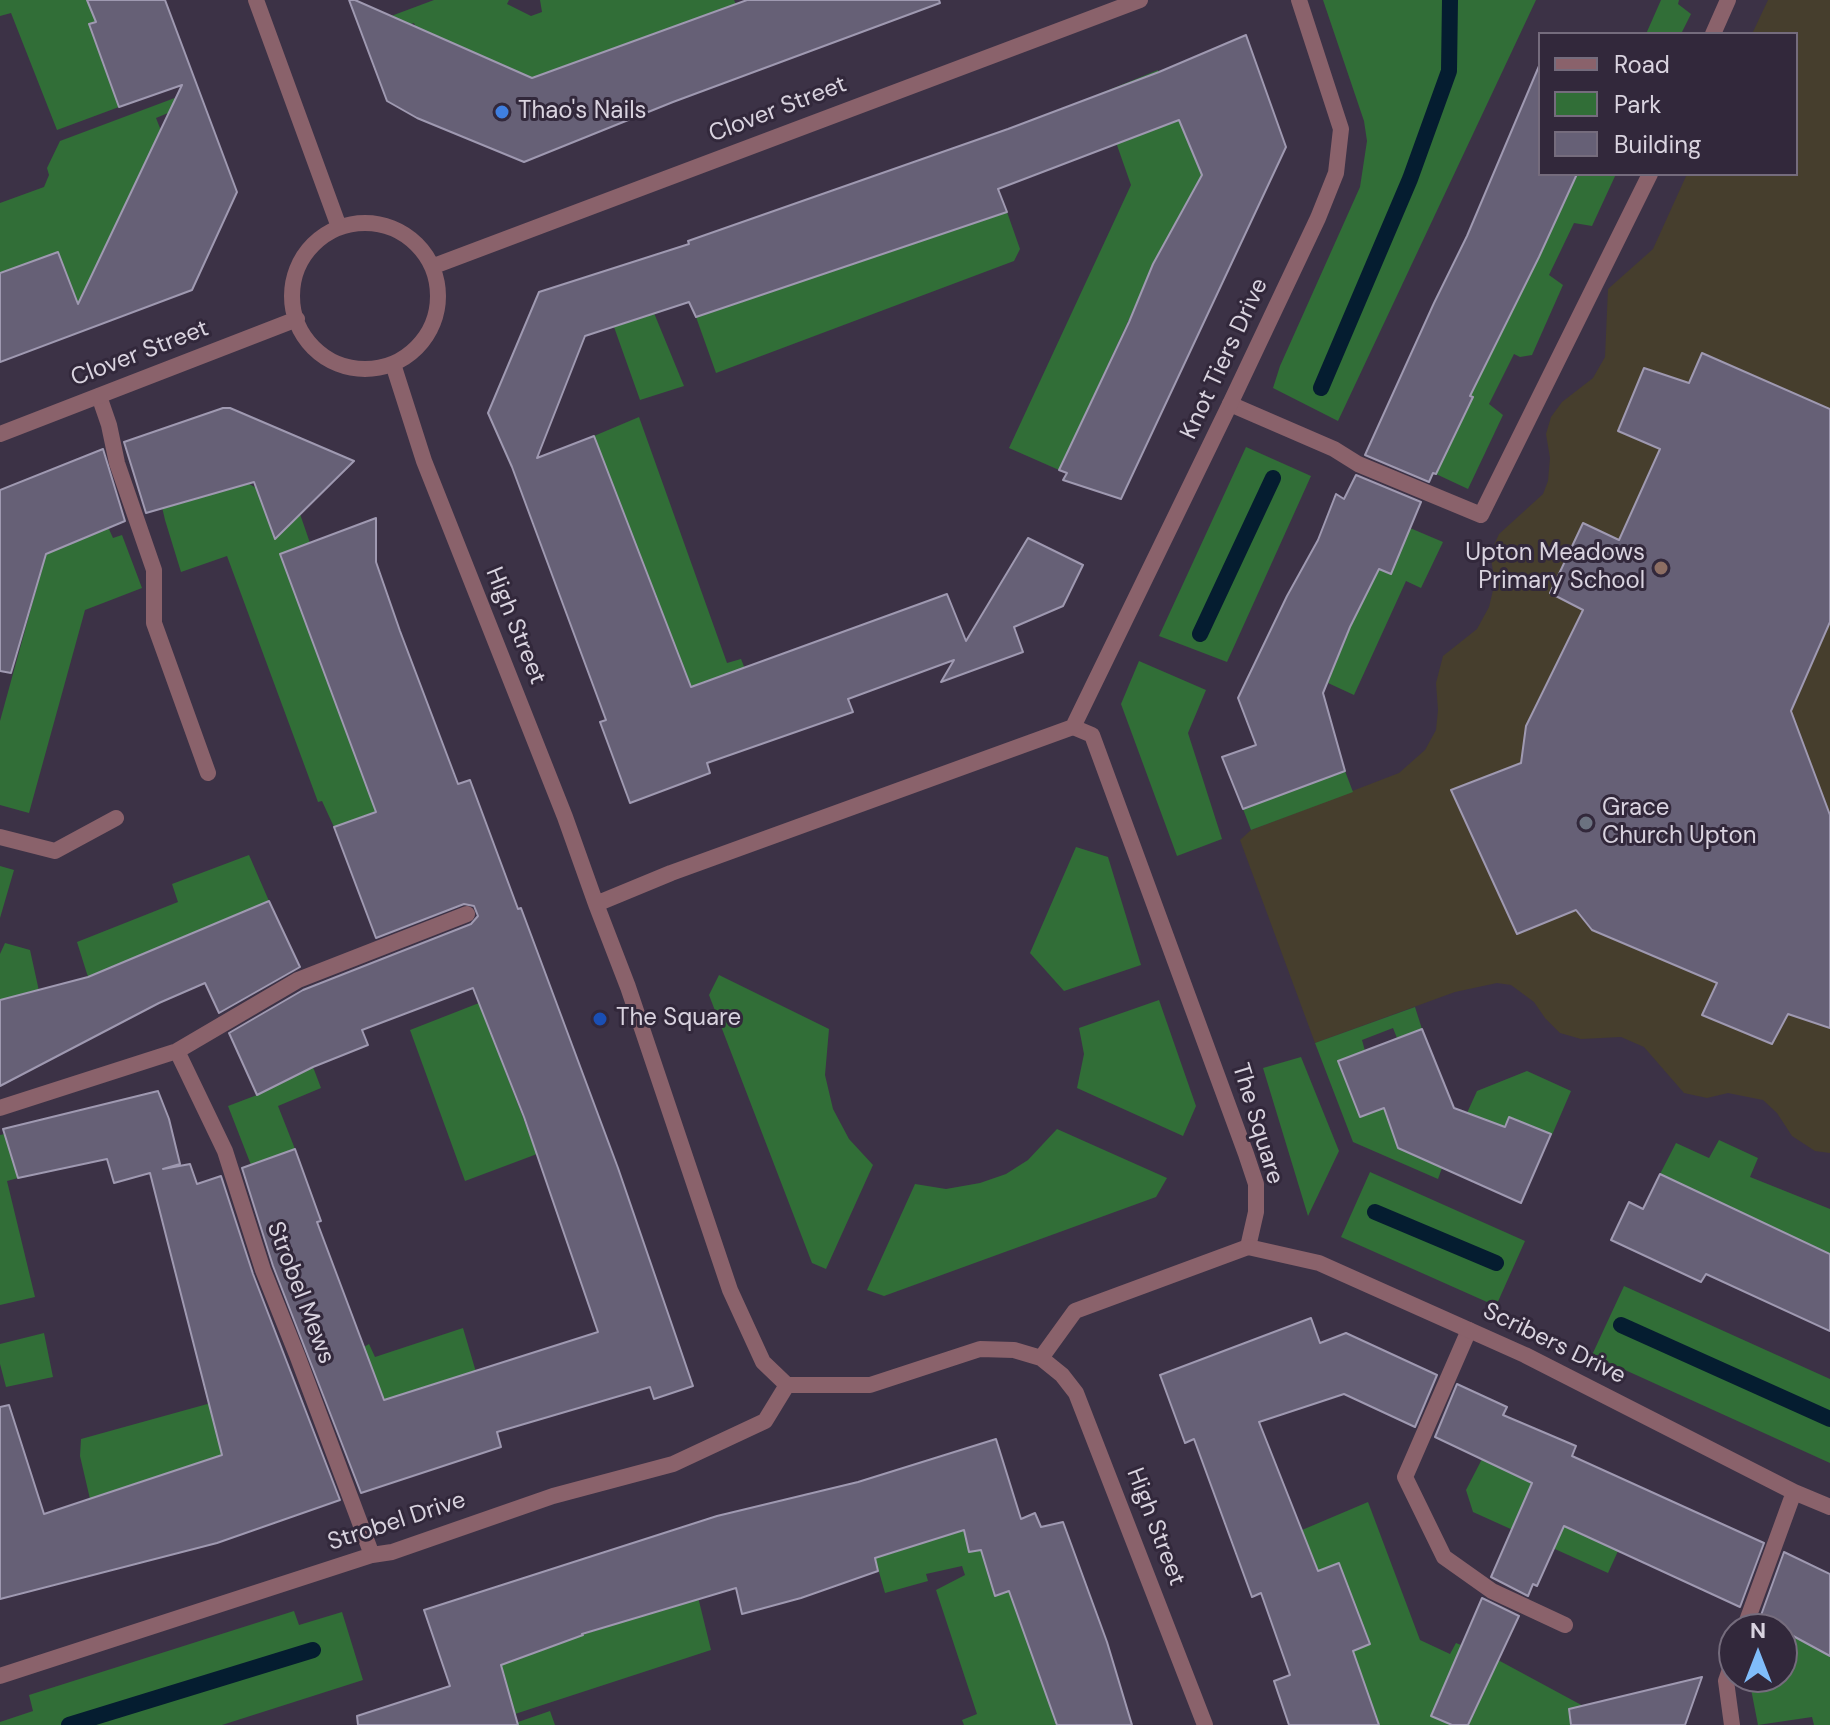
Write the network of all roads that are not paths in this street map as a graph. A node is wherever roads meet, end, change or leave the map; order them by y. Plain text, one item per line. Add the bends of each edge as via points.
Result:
1 (256, 0) edge
2 (1140, 0) edge
3 (1299, 0) edge
4 (1728, 0) edge
5 (1714, 32) edge
6 (1649, 176) edge
7 (339, 227) junction
8 (434, 266) junction
9 (297, 319) junction
10 (393, 364) junction
11 (99, 396) junction
12 (1230, 404) junction
13 (0, 434) edge
14 (1073, 727) junction
15 (208, 773) dead end
16 (116, 818) dead end
17 (0, 837) edge
18 (596, 904) junction
19 (467, 914) dead end
20 (177, 1051) junction
21 (0, 1108) edge
22 (1248, 1247) junction
23 (1469, 1330) junction
24 (1041, 1358) junction
25 (787, 1385) junction
26 (1794, 1492) junction
27 (1830, 1507) edge
28 (372, 1555) junction
29 (1750, 1613) edge
30 (1565, 1625) dead end
31 (0, 1676) edge
32 (1728, 1693) edge
33 (1205, 1725) edge
34 (1732, 1725) edge

1 - 7 street
2 - 8 street, Clover Street
3 - 12 street, Knot Tiers Drive via 1341,129 1336,173
4 - 5 street
6 - 12 street via 1481,515
7 - 8 street via 390,227 426,251
7 - 9 street via 305,251 294,274
8 - 10 street via 437,294 428,335 414,352
9 - 10 street via 319,355 369,369
9 - 11 street, Clover Street
10 - 18 street, High Street via 424,461
11 - 13 street, Clover Street
11 - 15 street via 154,570 154,623
12 - 14 street, Knot Tiers Drive
14 - 18 street
14 - 22 street, The Square via 1092,735 1246,1154 1256,1184
16 - 17 street via 55,851
18 - 25 street via 730,1290 763,1362
19 - 20 street via 298,980
20 - 21 street
20 - 28 street, Strobel Mews via 225,1151 263,1270
22 - 23 street, Scribers Drive via 1319,1263
22 - 24 street via 1075,1311
23 - 26 street, Scribers Drive
23 - 30 street via 1405,1477 1444,1557 1492,1591
24 - 25 street via 980,1349 870,1385
24 - 33 street, High Street via 1076,1393
25 - 28 street, Strobel Drive via 765,1421 673,1464 553,1496
26 - 27 street, Scribers Drive
26 - 29 street
28 - 31 street, Strobel Drive
32 - 34 street

